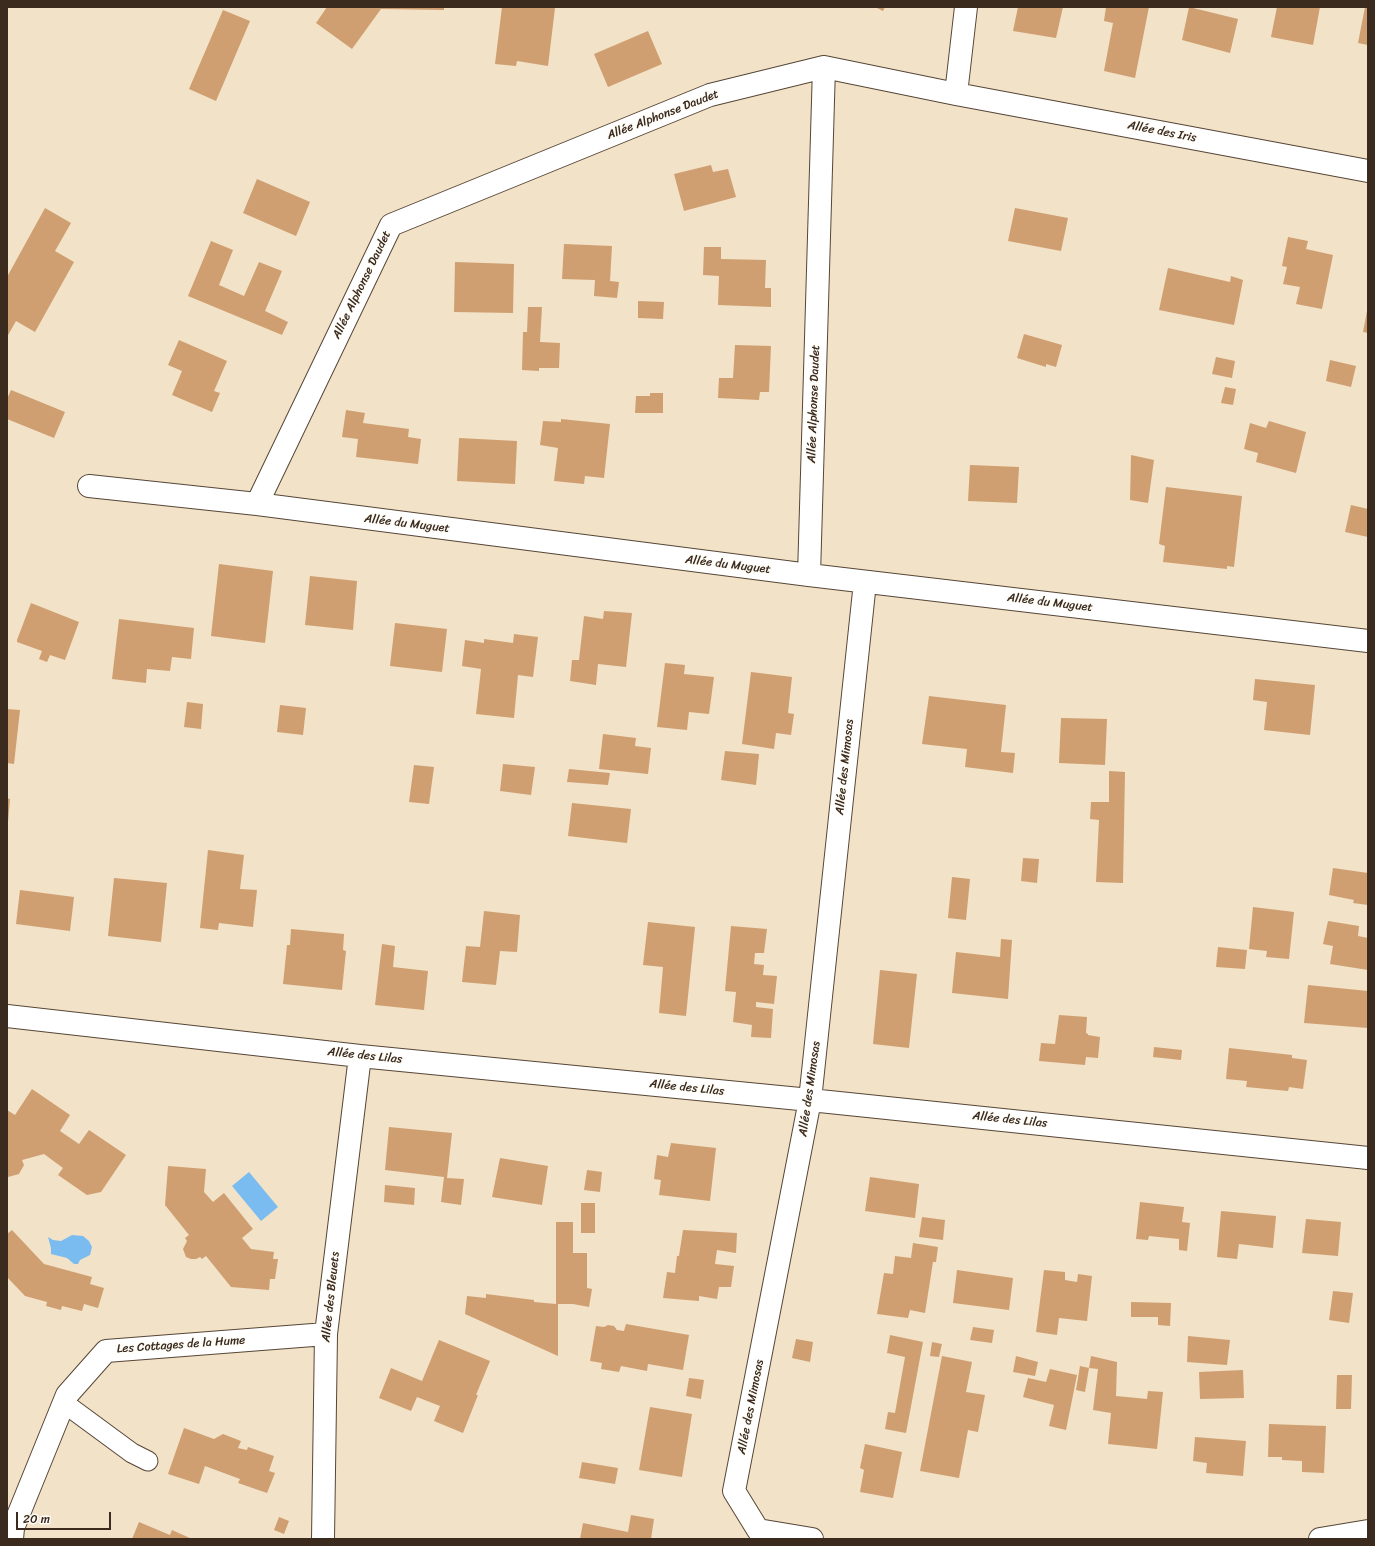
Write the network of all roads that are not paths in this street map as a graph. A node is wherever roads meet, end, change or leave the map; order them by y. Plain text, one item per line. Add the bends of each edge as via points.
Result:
1 (966, 7) edge
2 (824, 67) junction
3 (956, 94) junction
4 (1368, 171) edge
5 (89, 486) dead end
6 (257, 504) junction
7 (809, 575) junction
8 (865, 582) junction
9 (1368, 641) edge
10 (7, 1016) edge
11 (360, 1056) junction
12 (810, 1100) junction
13 (1368, 1158) edge
14 (326, 1334) junction
15 (64, 1403) junction
16 (148, 1461) dead end
17 (1368, 1531) edge
18 (12, 1539) edge
19 (323, 1539) edge
20 (812, 1539) edge
21 (1320, 1539) edge

1 - 3 street
2 - 3 street, Allée des Iris
2 - 6 street, Allée Alphonse Daudet via 710,95 391,225
2 - 7 street, Allée Alphonse Daudet
3 - 4 street, Allée des Iris
5 - 6 street, Allée du Muguet
6 - 7 street, Allée du Muguet
7 - 8 street, Allée du Muguet
8 - 9 street, Allée du Muguet
8 - 12 street, Allée des Mimosas
10 - 11 street, Allée des Lilas
11 - 12 street, Allée des Lilas
11 - 14 street, Allée des Bleuets
12 - 13 street, Allée des Lilas
12 - 20 street, Allée des Mimosas via 734,1491 758,1530
14 - 15 street, Les Cottages de la Hume via 106,1351 67,1395
14 - 19 street, Allée des Bleuets
15 - 16 lane via 132,1453
15 - 18 street, Les Cottages de la Hume via 13,1528
17 - 21 street

